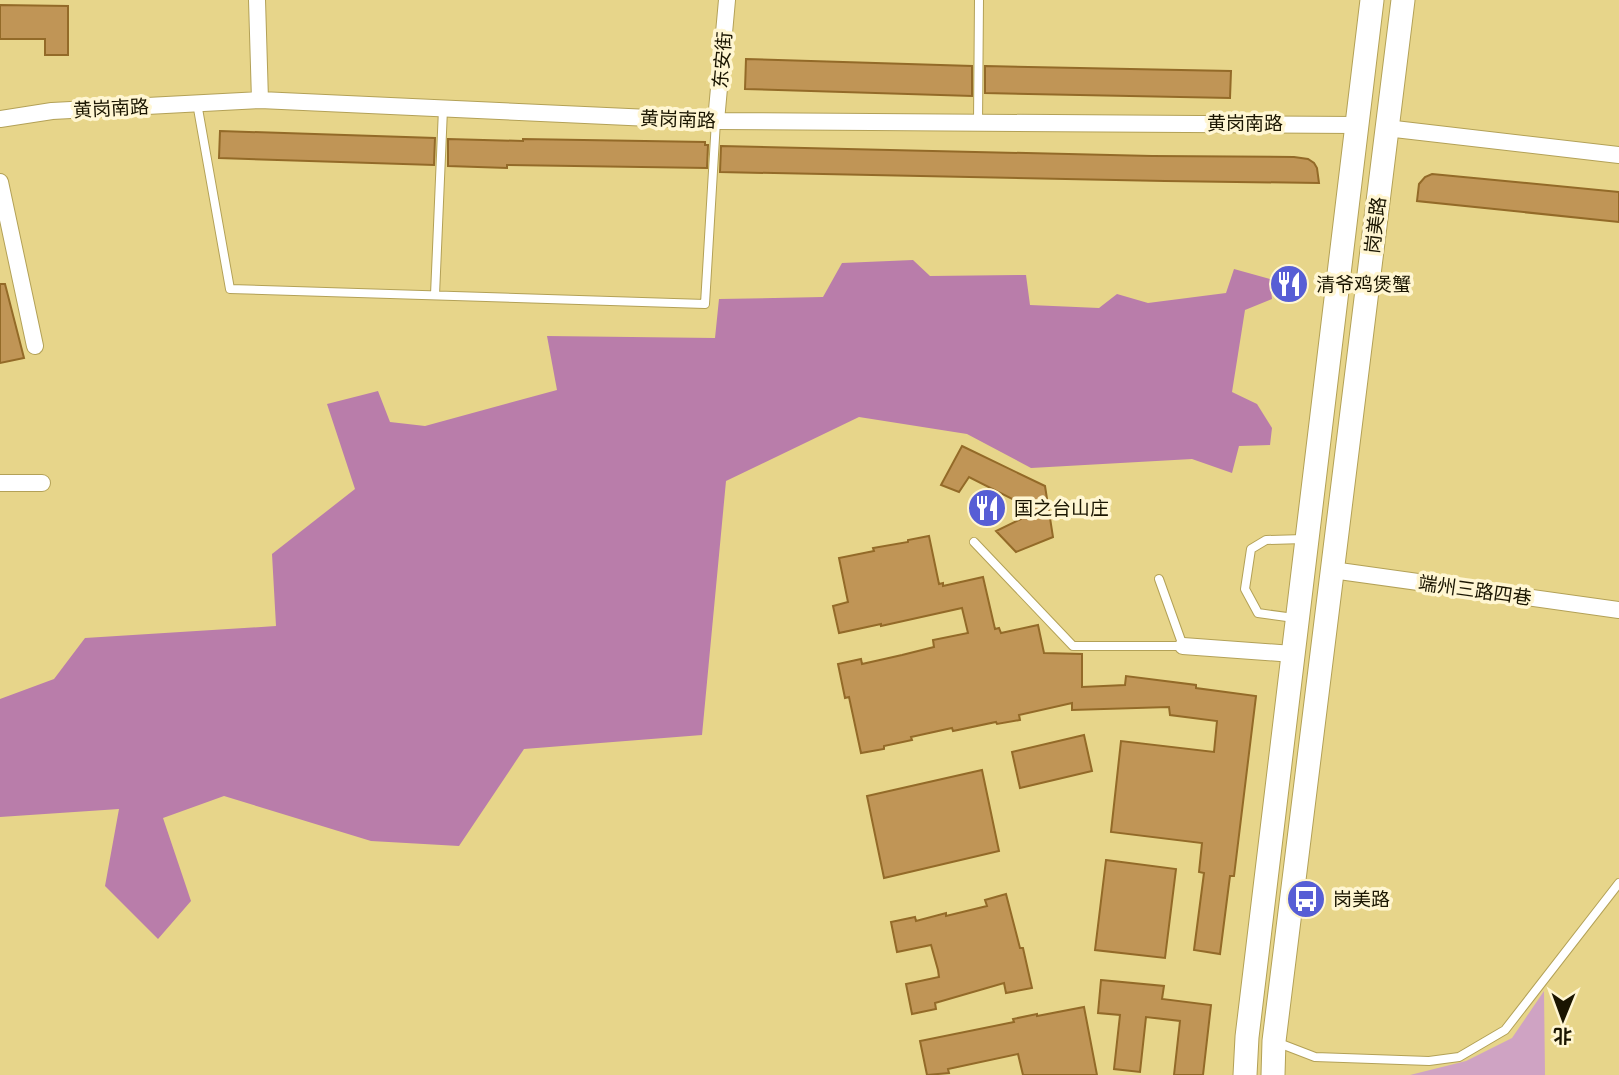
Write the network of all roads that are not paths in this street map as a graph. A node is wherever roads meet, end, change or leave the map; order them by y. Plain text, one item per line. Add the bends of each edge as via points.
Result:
1 (257, 0) edge
2 (727, 0) edge
3 (979, 0) edge
4 (1371, 0) edge
5 (1402, 0) edge
6 (260, 100) junction
7 (197, 103) junction
8 (443, 109) junction
9 (0, 119) edge
10 (716, 121) junction
11 (978, 122) junction
12 (1356, 125) junction
13 (1386, 128) junction
14 (1619, 155) edge
15 (0, 182) edge
16 (435, 295) junction
17 (35, 346) dead end
18 (42, 482) dead end
19 (0, 483) edge
20 (1307, 539) junction
21 (974, 542) dead end
22 (1332, 570) junction
23 (1159, 579) dead end
24 (1619, 610) edge
25 (1297, 619) junction
26 (1183, 646) junction
27 (1293, 654) junction
28 (1619, 883) edge
29 (1274, 1041) junction
30 (1245, 1075) edge
31 (1273, 1075) edge

1 - 6 street
2 - 10 street, 东安街
3 - 11 lane
4 - 12 main road, 岗美路
5 - 13 main road, 岗美路
6 - 7 street, 黄岗南路
6 - 8 street, 黄岗南路
7 - 9 street, 黄岗南路 via 52,111
7 - 16 lane via 230,289
8 - 10 street, 黄岗南路
8 - 16 lane
10 - 11 street, 黄岗南路
10 - 16 lane via 705,304
11 - 12 street, 黄岗南路
12 - 20 main road, 岗美路
13 - 14 street
13 - 22 main road, 岗美路
15 - 17 street
18 - 19 street
20 - 25 main road, 岗美路
20 - 25 lane via 1266,540 1251,549 1245,589 1258,613
21 - 26 lane via 1073,646
22 - 24 street, 端州三路四巷
22 - 29 main road, 岗美路
23 - 26 lane
25 - 27 main road, 岗美路
26 - 27 street
27 - 30 main road, 岗美路
28 - 29 lane via 1505,1030 1459,1057 1429,1061 1315,1057
29 - 31 main road, 岗美路

